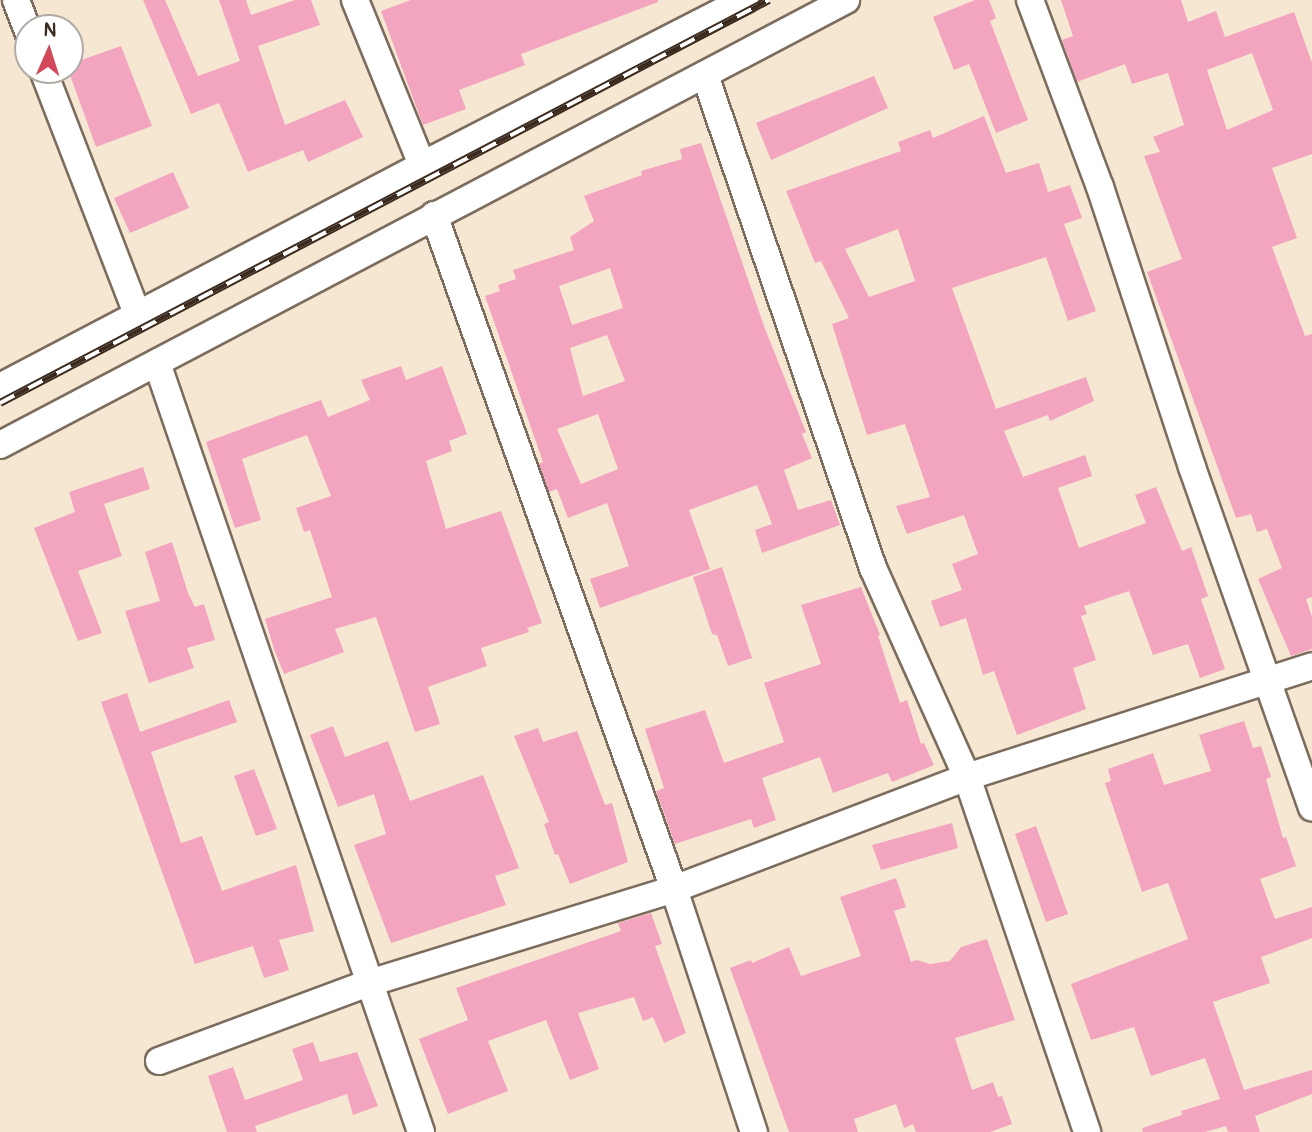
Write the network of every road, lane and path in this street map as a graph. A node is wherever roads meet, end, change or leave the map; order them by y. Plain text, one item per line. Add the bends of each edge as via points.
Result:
1 (355, 0) edge
2 (746, 0) edge
3 (846, 0) edge
4 (1030, 0) edge
5 (702, 11) edge
6 (705, 75) junction
7 (48, 84) edge
8 (422, 165) junction
9 (434, 215) junction
10 (137, 314) junction
11 (157, 363) junction
12 (0, 387) edge
13 (0, 445) edge
14 (1312, 666) edge
15 (1269, 680) junction
16 (967, 777) junction
17 (1312, 808) edge
18 (674, 889) junction
19 (369, 983) junction
20 (159, 1062) dead end
21 (421, 1132) edge
22 (754, 1132) edge
23 (1087, 1132) edge

1 - 8 street
2 - 5 street
3 - 6 street
4 - 15 street via 1100,187 1192,467
5 - 8 street
6 - 9 street
6 - 16 street via 873,568
7 - 10 street
8 - 10 street
9 - 11 street
9 - 18 street
10 - 12 street
11 - 13 street
11 - 19 street
14 - 15 street
15 - 16 street
15 - 17 street
16 - 18 street
16 - 23 street
18 - 19 street
18 - 22 street
19 - 20 street
19 - 21 street

